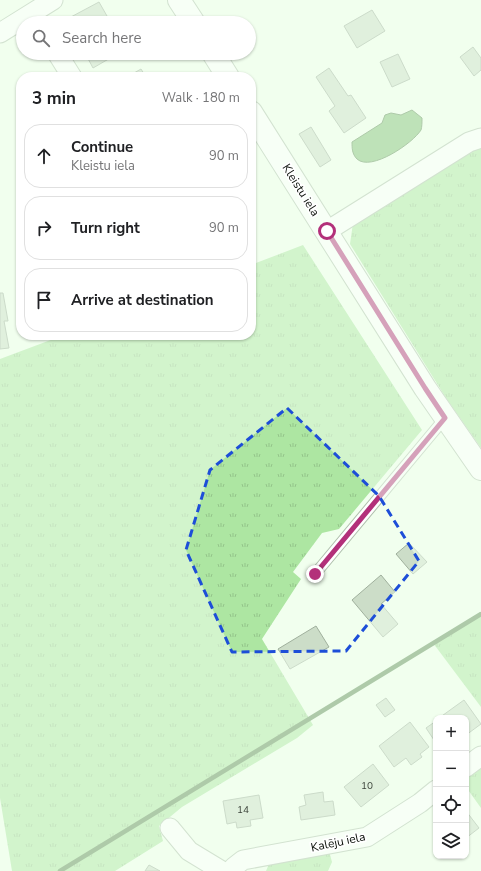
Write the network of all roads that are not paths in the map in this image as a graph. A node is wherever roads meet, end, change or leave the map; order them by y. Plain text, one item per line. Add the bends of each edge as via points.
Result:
1 (53, 0) edge
2 (179, 0) edge
3 (31, 12) edge
4 (189, 16) edge
5 (16, 22) edge
6 (0, 33) edge
7 (61, 60) edge
8 (217, 60) edge
9 (69, 72) edge
10 (225, 72) edge
11 (256, 120) edge
12 (481, 138) edge
13 (327, 231) junction
14 (445, 418) junction
15 (481, 469) edge
16 (315, 574) dead end
17 (481, 756) edge
18 (469, 765) edge
19 (433, 792) edge
20 (170, 828) dead end
21 (222, 871) edge
22 (234, 871) edge

1 - 3 street
2 - 4 street
5 - 6 street
7 - 9 street
8 - 10 street
11 - 13 street, Kleistu iela
12 - 13 street via 469,142
13 - 14 street, Kleistu iela
14 - 15 street, Kleistu iela
14 - 16 lane
17 - 18 street
19 - 22 street, Kalēju iela via 367,837 242,860 234,867
20 - 21 street via 189,851

